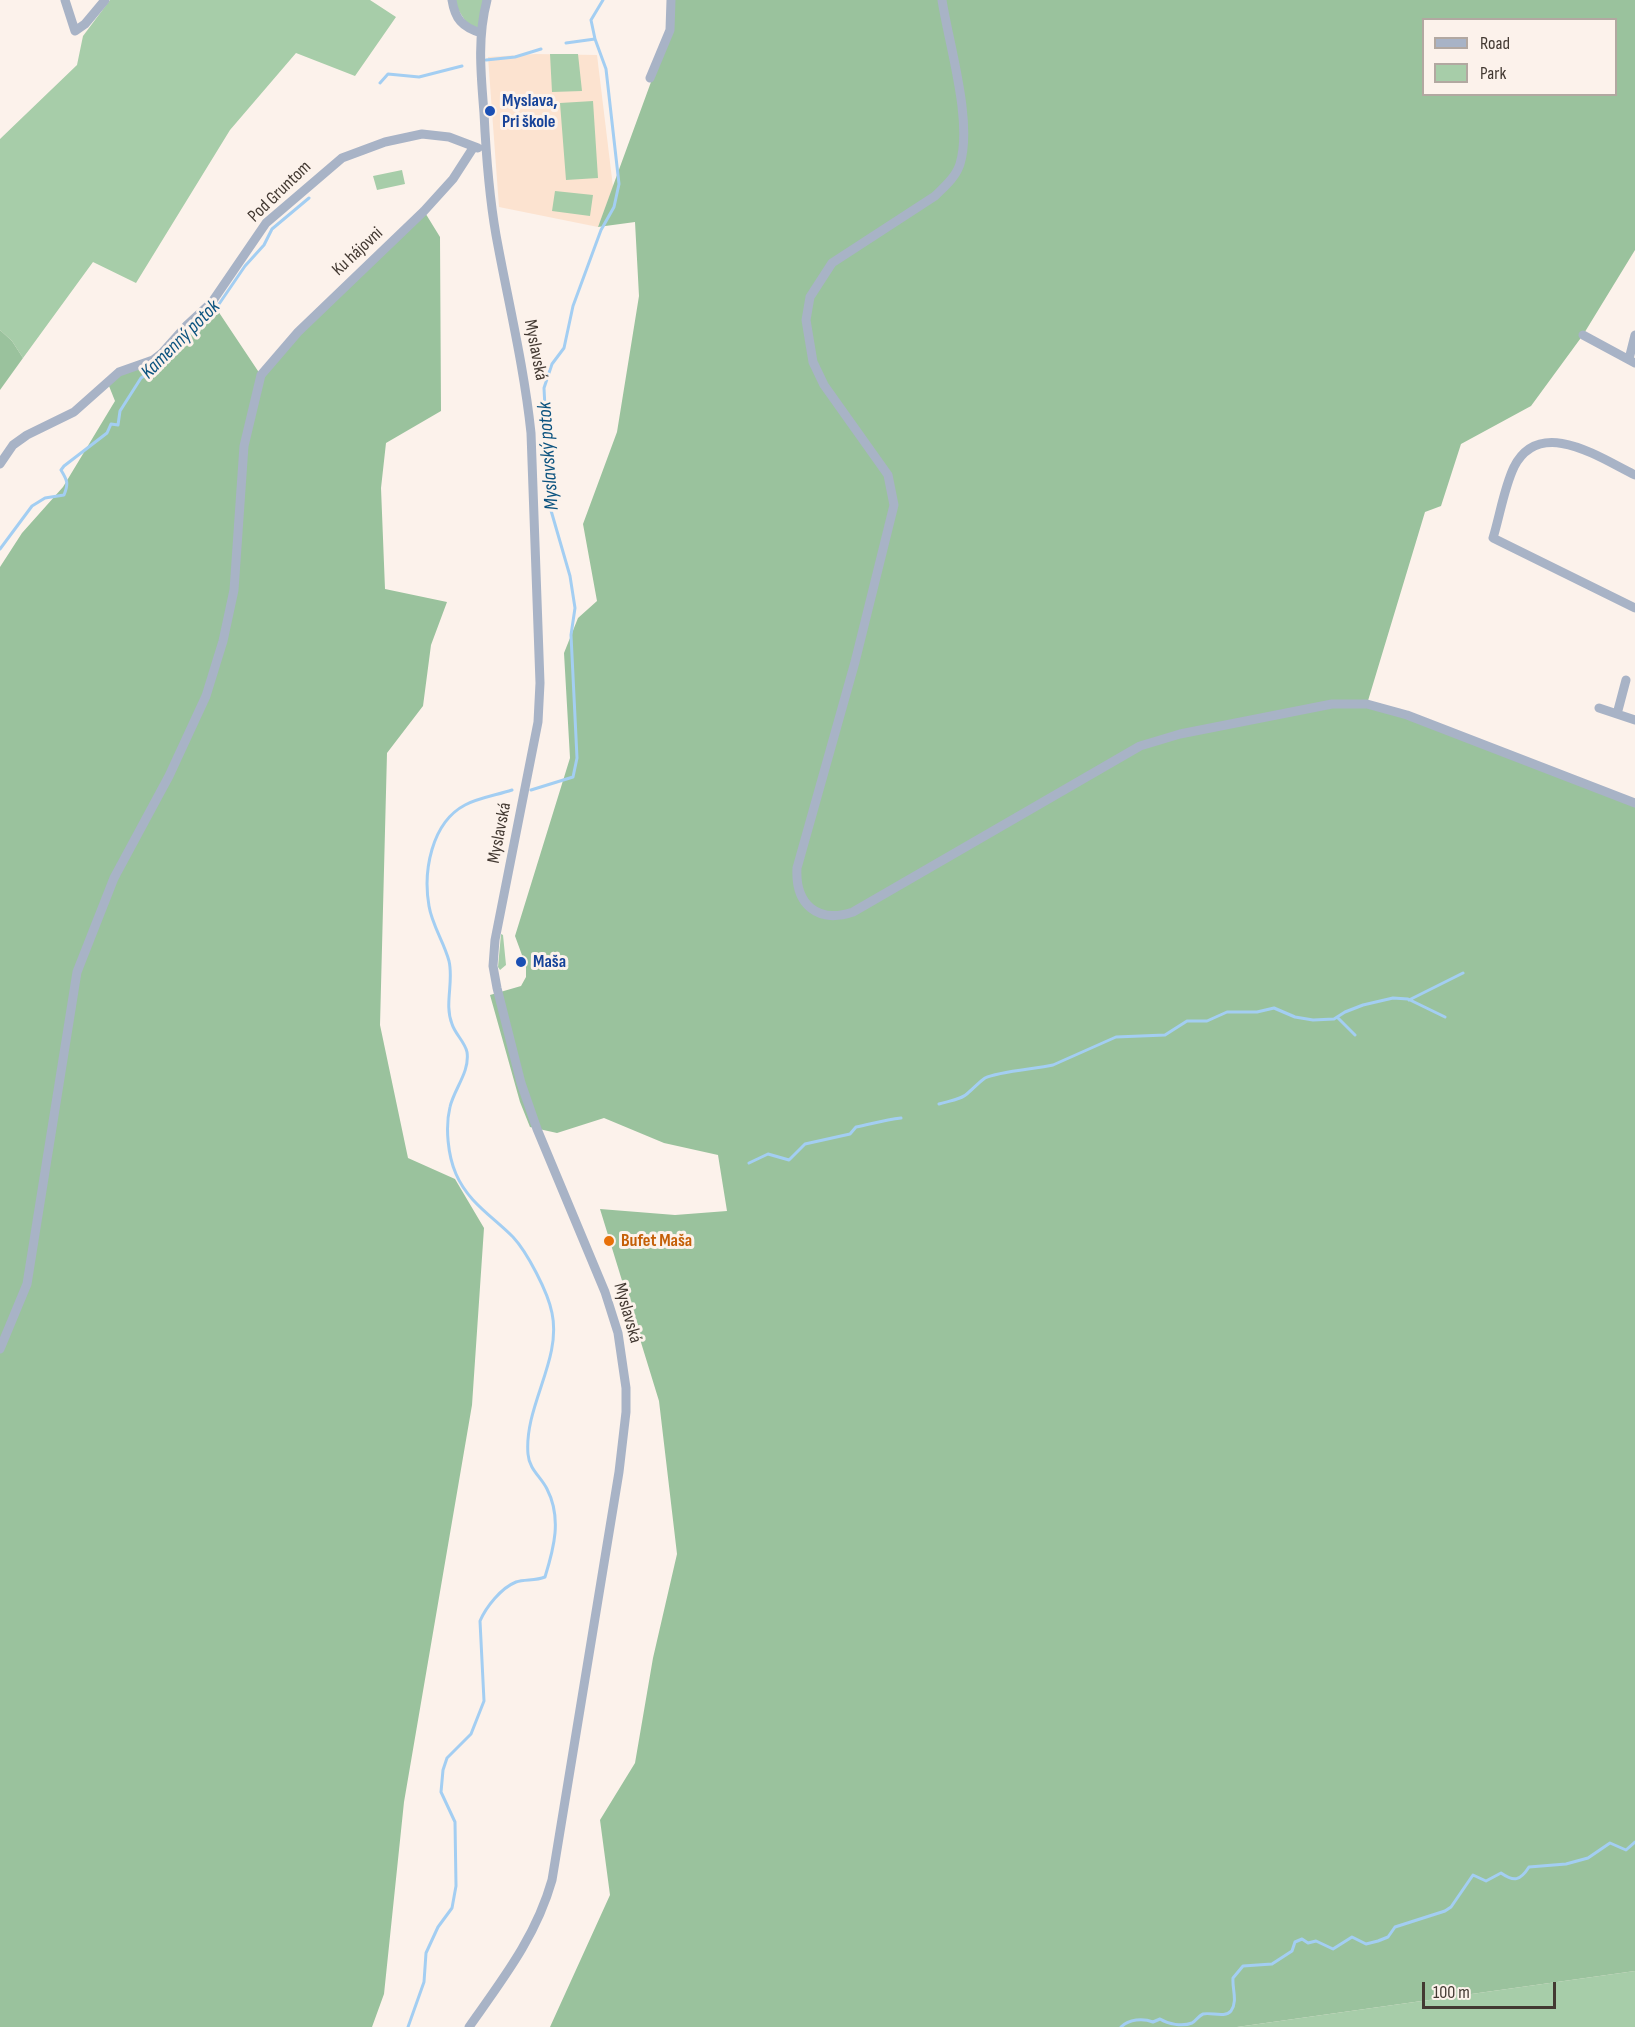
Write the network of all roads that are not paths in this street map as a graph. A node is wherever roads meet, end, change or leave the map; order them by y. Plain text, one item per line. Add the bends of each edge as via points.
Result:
1 (64, 0) edge
2 (105, 0) edge
3 (452, 0) edge
4 (487, 0) edge
5 (670, 0) edge
6 (942, 0) edge
7 (481, 33) junction
8 (650, 78) dead end
9 (473, 148) junction
10 (486, 148) junction
11 (1583, 335) dead end
12 (1635, 335) edge
13 (1632, 361) edge
14 (0, 464) edge
15 (1635, 475) edge
16 (1635, 608) edge
17 (1626, 680) dead end
18 (1599, 708) dead end
19 (1617, 714) junction
20 (1635, 720) edge
21 (1635, 803) edge
22 (0, 1349) edge
23 (469, 2027) edge

1 - 2 street via 75,31
3 - 7 street via 463,26
4 - 7 street, Myslavská
5 - 8 street via 670,30
6 - 21 street via 963,123 959,165 934,196 832,263 810,297 806,320 808,341 824,385 888,476 894,505 797,868 798,889 806,904 823,915 853,912 1140,746 1180,734 1332,705 1367,704 1407,715
7 - 10 street, Myslavská
9 - 10 street, Pod Gruntom
9 - 14 street, Pod Gruntom via 448,137 422,134 385,142 341,159 266,224 212,302 162,353 119,372 82,407 27,435 13,445
9 - 22 street, Ku hájovni via 453,179 298,332 261,375 244,446 234,590 223,641 206,696 169,776 114,878 77,972 27,1284
10 - 23 street, Myslavská via 496,234 531,432 540,683 538,722 493,966 512,1051 534,1121 612,1312 626,1388 623,1443 560,1842 546,1901 527,1944
11 - 13 street
12 - 13 street
15 - 16 street via 1570,444 1540,444 1525,454 1513,470 1493,538
17 - 19 street
18 - 19 street
19 - 20 street

